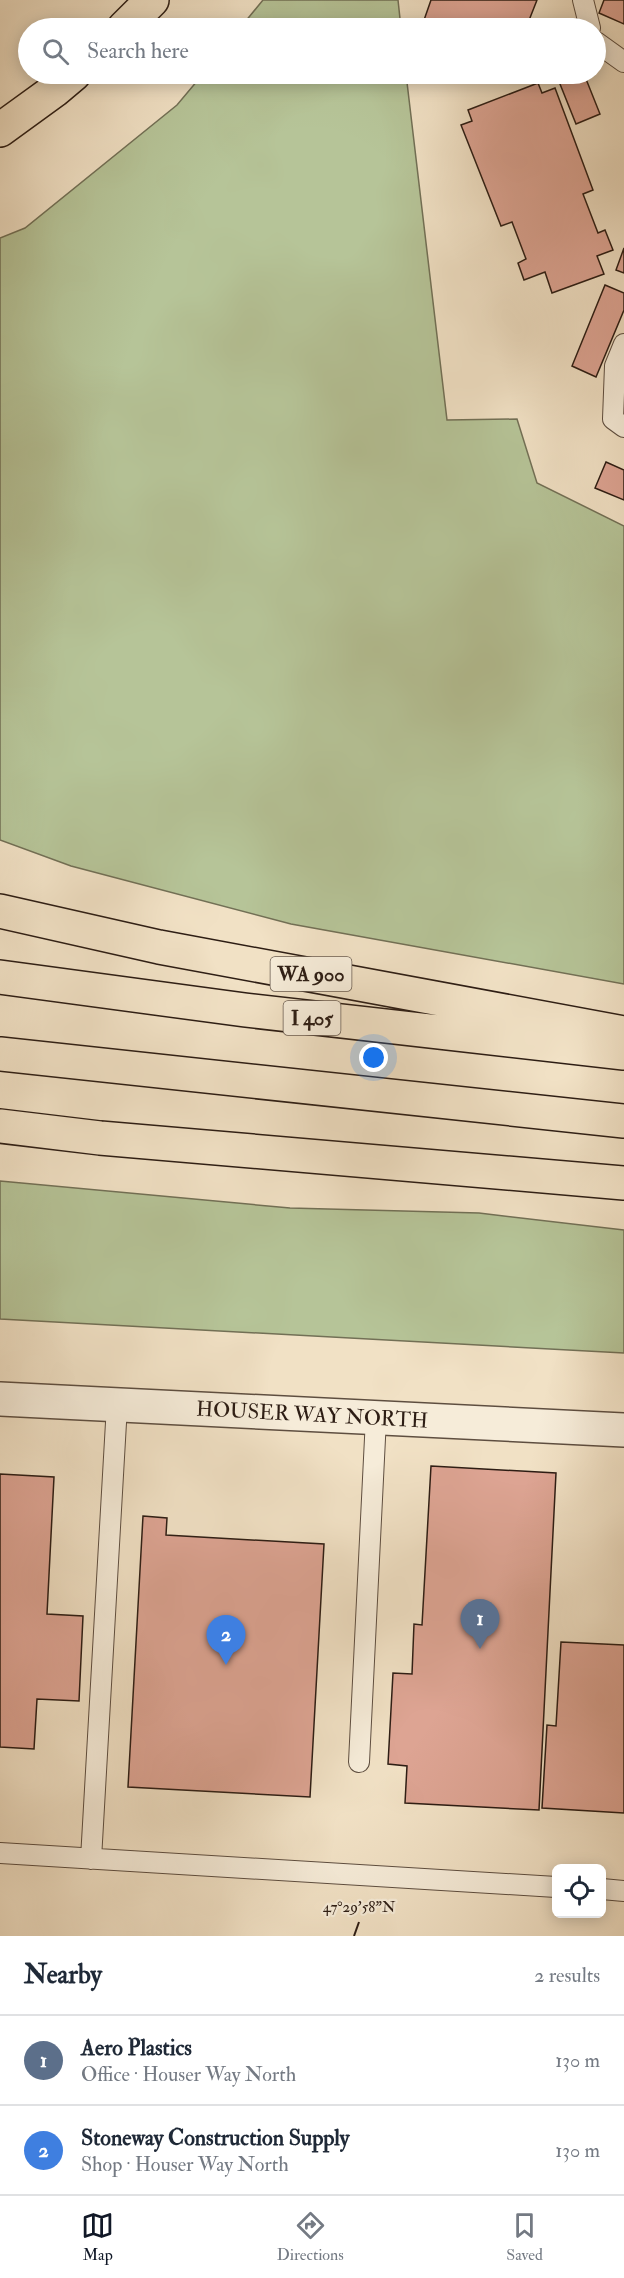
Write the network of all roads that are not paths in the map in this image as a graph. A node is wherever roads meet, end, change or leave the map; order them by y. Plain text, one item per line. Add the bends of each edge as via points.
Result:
1 (152, 0) edge
2 (583, 0) edge
3 (134, 18) edge
4 (588, 18) edge
5 (606, 49) edge
6 (624, 62) edge
7 (63, 84) edge
8 (0, 130) edge
9 (624, 344) edge
10 (624, 427) edge
11 (0, 911) edge
12 (0, 977) edge
13 (624, 1033) edge
14 (624, 1053) edge
15 (0, 1054) edge
16 (624, 1121) edge
17 (0, 1126) edge
18 (624, 1183) edge
19 (0, 1399) edge
20 (117, 1405) junction
21 (376, 1418) junction
22 (624, 1430) edge
23 (359, 1762) dead end
24 (0, 1854) edge
25 (91, 1859) junction
26 (552, 1887) edge
27 (606, 1889) edge
28 (624, 1891) edge

1 - 3 main road
2 - 4 lane
5 - 6 lane
7 - 8 main road
9 - 10 lane via 615,366 613,419
11 - 13 main road, WA 900 via 159,947
12 - 14 main road, I 405 via 245,1010
15 - 16 main road
17 - 18 main road
19 - 20 street, HOUSER WAY NORTH
20 - 21 street, HOUSER WAY NORTH
20 - 25 lane
21 - 22 street, HOUSER WAY NORTH
21 - 23 lane
24 - 25 lane
25 - 26 lane
27 - 28 lane

